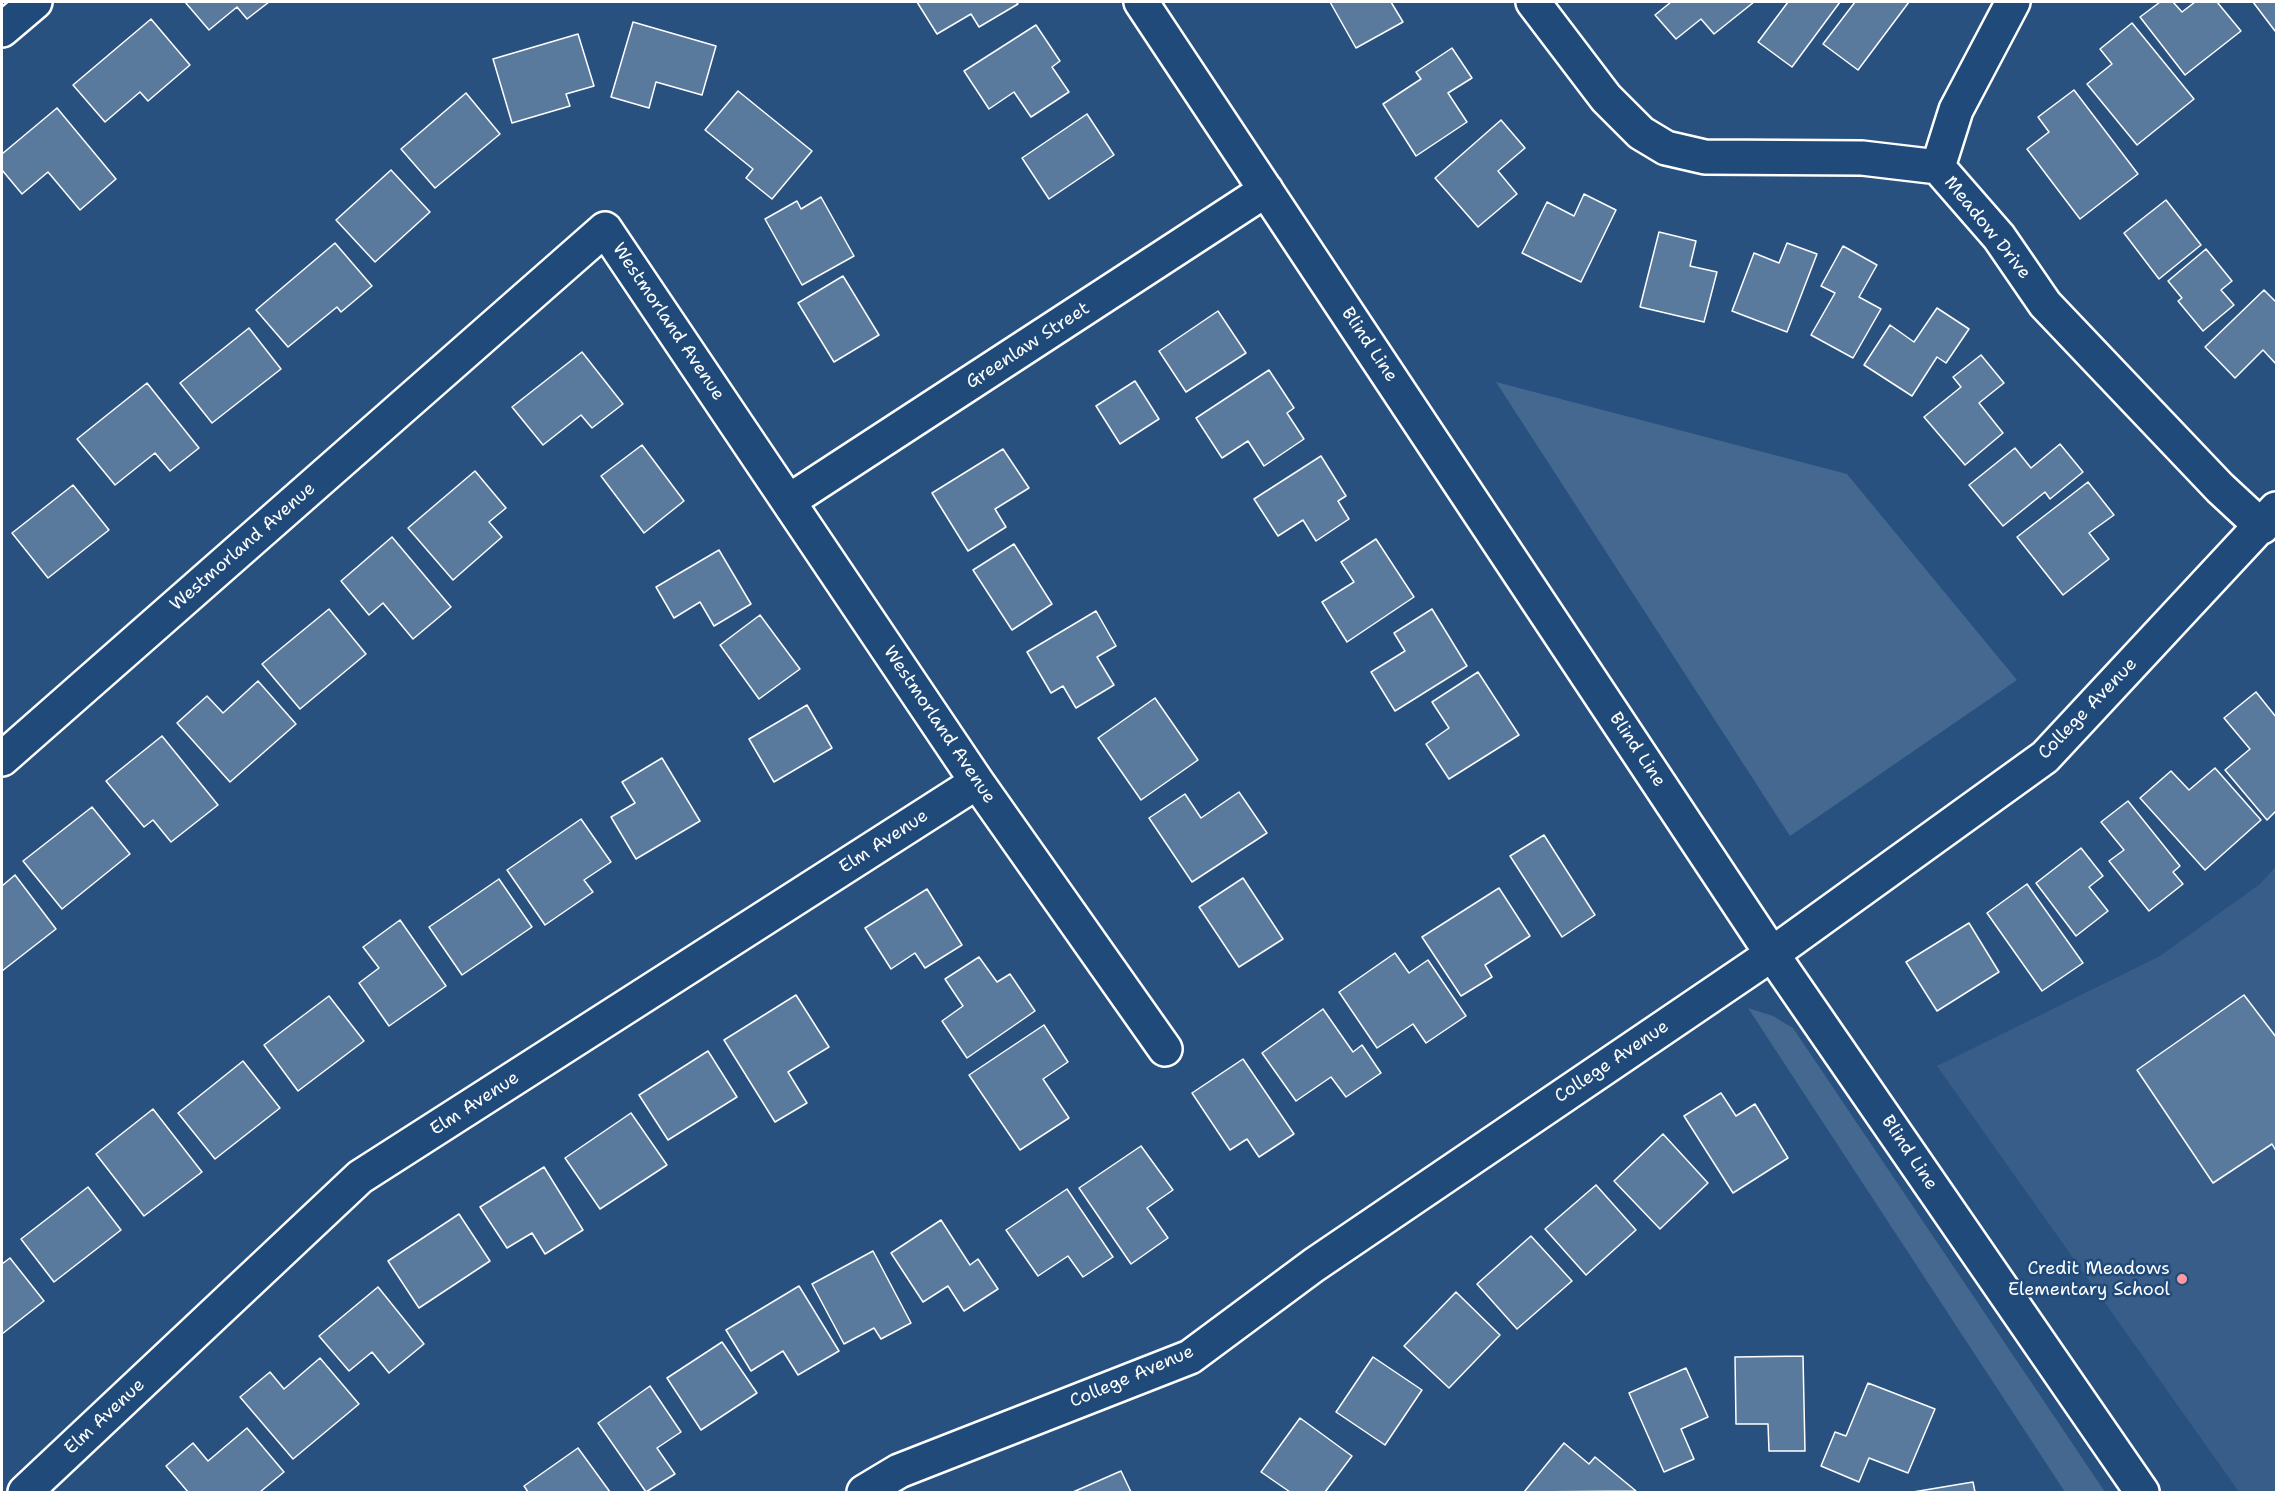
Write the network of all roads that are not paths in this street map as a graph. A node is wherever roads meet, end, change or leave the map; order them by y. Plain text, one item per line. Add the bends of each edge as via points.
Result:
1 (35, 2) edge
2 (1141, 2) edge
3 (1533, 2) edge
4 (2013, 2) edge
5 (2, 30) edge
6 (1938, 167) junction
7 (1266, 190) junction
8 (789, 501) junction
9 (2269, 518) edge
10 (2, 759) edge
11 (977, 782) junction
12 (1772, 954) junction
13 (1165, 1049) dead end
14 (905, 1481) edge
15 (25, 1492) edge
16 (864, 1492) edge
17 (2142, 1492) edge

1 - 5 street
2 - 7 street, Blind Line
3 - 6 street, Meadow Drive via 1606,98 1641,133 1666,148 1705,157 1862,158
4 - 6 street via 1956,110
6 - 9 street, Meadow Drive via 1999,237 2045,304 2220,488
7 - 8 street, Greenlaw Street
7 - 12 street, Blind Line
8 - 10 street, Westmorland Avenue via 605,229
8 - 11 street, Westmorland Avenue
9 - 12 street, College Avenue via 2044,757
11 - 13 street, Westmorland Avenue
11 - 15 street, Elm Avenue via 360,1177
12 - 14 street, College Avenue via 1314,1265 1190,1357
12 - 17 street, Blind Line
14 - 16 street, College Avenue

